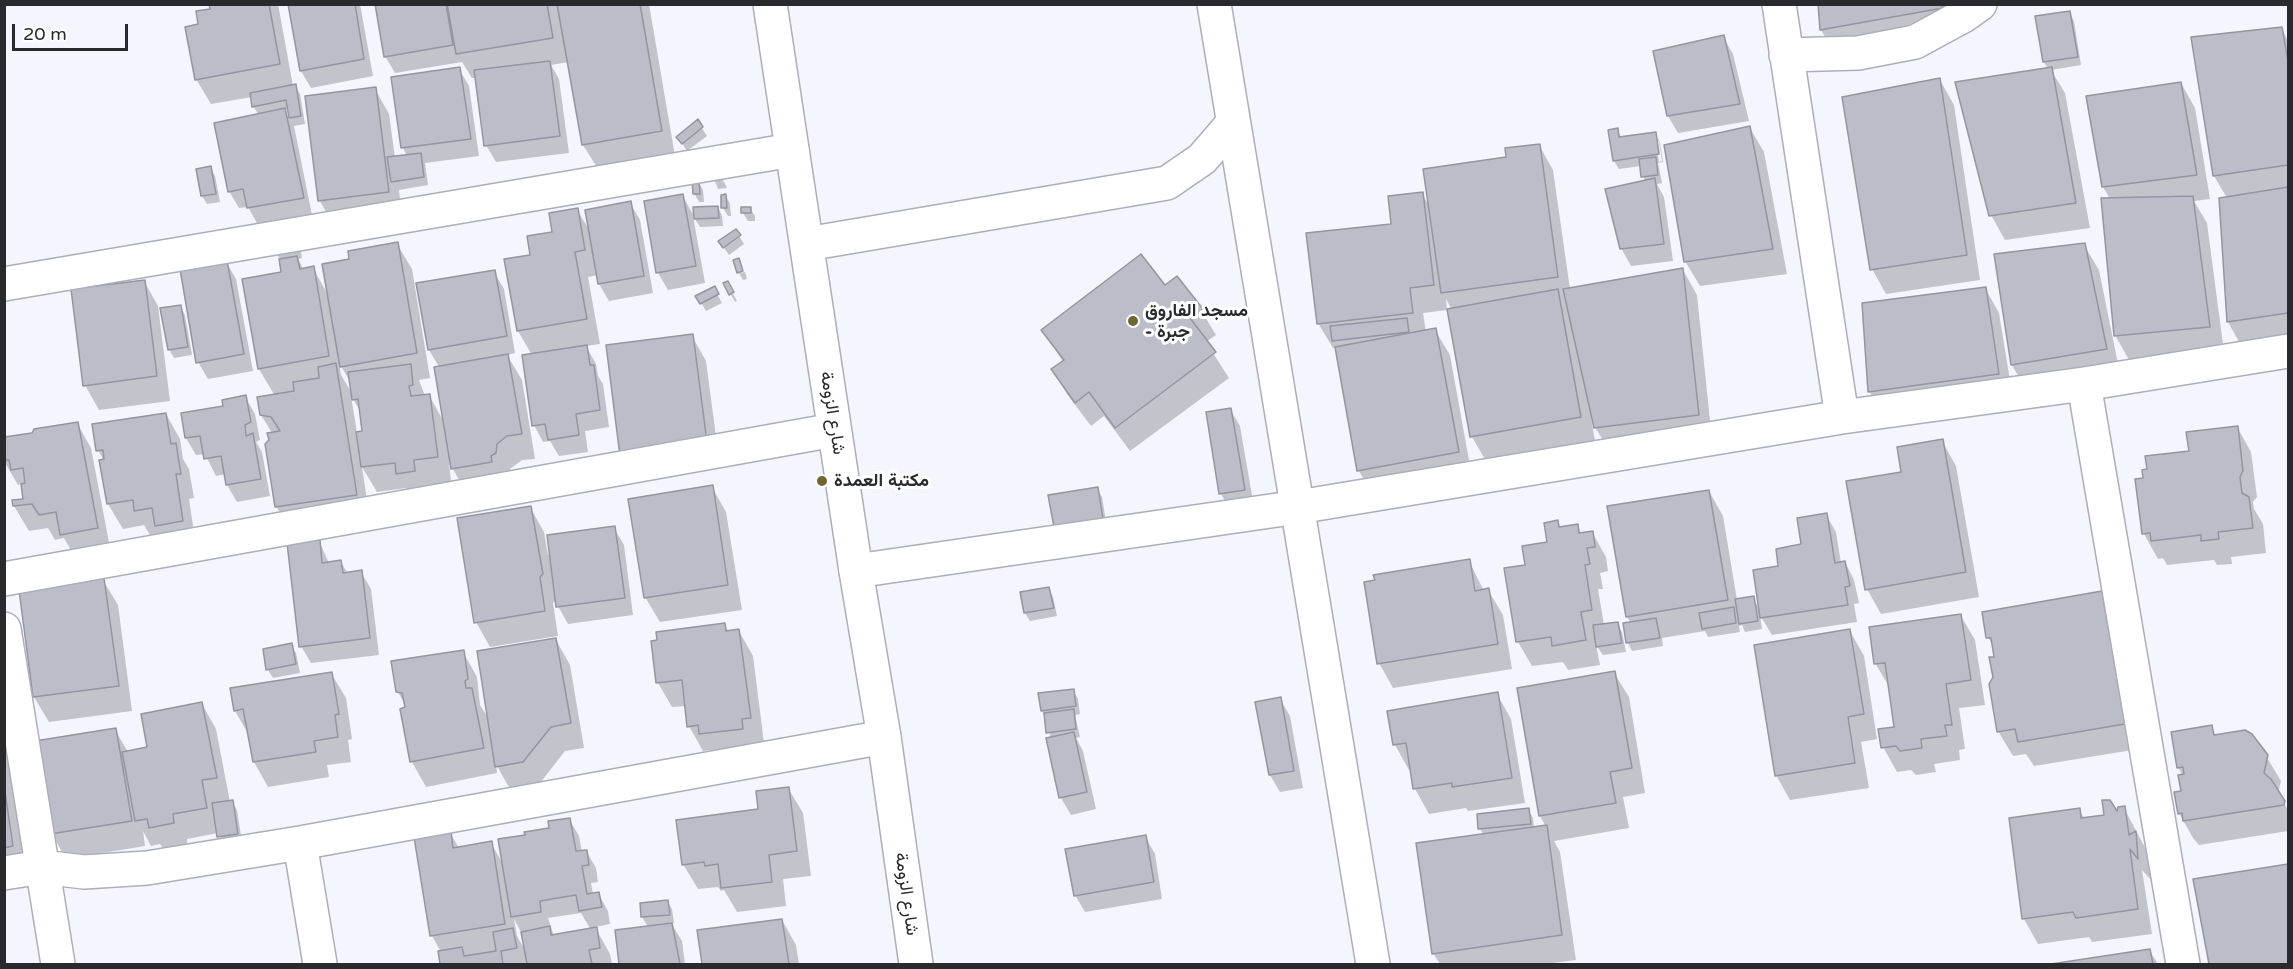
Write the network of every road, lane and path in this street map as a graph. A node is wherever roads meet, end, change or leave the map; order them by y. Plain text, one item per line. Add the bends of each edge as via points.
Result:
1 (770, 4) edge
2 (1214, 4) edge
3 (1779, 4) edge
4 (1980, 4) edge
5 (1786, 55) junction
6 (1233, 123) junction
7 (792, 150) junction
8 (807, 244) junction
9 (4, 285) edge
10 (2289, 351) edge
11 (2084, 384) junction
12 (1842, 417) junction
13 (834, 430) junction
14 (1298, 507) junction
15 (856, 571) junction
16 (4, 579) edge
17 (4, 629) edge
18 (884, 737) junction
19 (300, 843) junction
20 (42, 867) junction
21 (4, 873) edge
22 (58, 964) edge
23 (320, 964) edge
24 (916, 964) edge
25 (1373, 964) edge
26 (2183, 964) edge

1 - 7 street, شارع الزومة
2 - 6 street
3 - 5 street
4 - 5 street via 1915,42 1858,53
5 - 12 street
6 - 8 street via 1202,159 1167,183
6 - 14 street
7 - 8 street, شارع الزومة
7 - 9 street
8 - 13 street, شارع الزومة
10 - 11 street
11 - 12 street
11 - 26 street
12 - 14 street
13 - 15 street, شارع الزومة
13 - 16 street
14 - 15 street
14 - 25 street
15 - 18 street, شارع الزومة
17 - 20 street
18 - 19 street
18 - 24 street, شارع الزومة
19 - 20 street via 147,868 84,872
19 - 23 street
20 - 21 street
20 - 22 street

